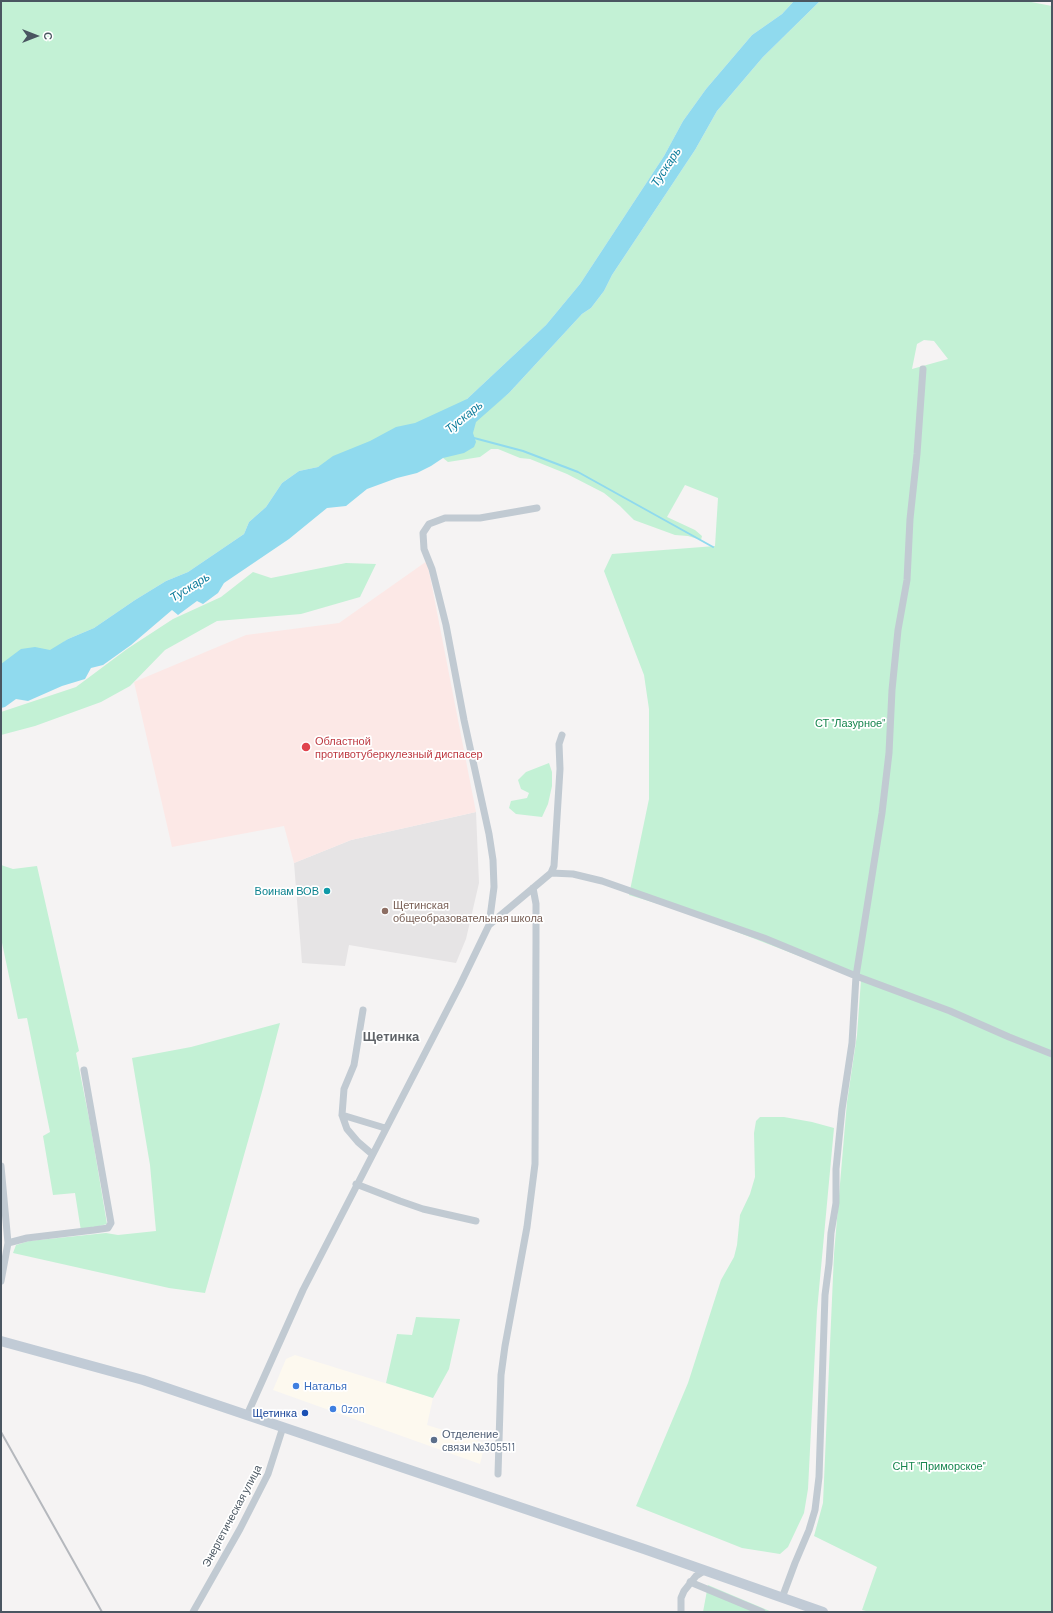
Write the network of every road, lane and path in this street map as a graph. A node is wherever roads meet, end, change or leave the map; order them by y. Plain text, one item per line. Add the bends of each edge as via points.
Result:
1 (923, 369) dead end
2 (537, 508) dead end
3 (562, 735) dead end
4 (551, 873) junction
5 (533, 888) junction
6 (489, 925) junction
7 (856, 976) junction
8 (363, 1010) dead end
9 (1052, 1054) edge
10 (84, 1070) dead end
11 (342, 1115) junction
12 (385, 1128) junction
13 (372, 1154) junction
14 (1, 1166) edge
15 (356, 1184) junction
16 (476, 1221) dead end
17 (8, 1243) junction
18 (1, 1281) edge
19 (1, 1341) edge
20 (247, 1414) junction
21 (284, 1427) junction
22 (498, 1474) dead end
23 (704, 1571) junction
24 (690, 1582) junction
25 (782, 1598) junction
26 (193, 1612) edge
27 (680, 1612) edge
28 (762, 1612) edge
29 (824, 1612) edge

1 - 7 street via 907,580 897,635 888,760
2 - 6 street via 480,518 445,518 429,524 423,533 424,549 432,569 446,625 489,834 494,887
3 - 4 street via 554,866
4 - 5 street
4 - 7 street via 573,874 602,881 764,938
5 - 6 street
5 - 22 street via 536,904 535,1164 527,1227 501,1375
6 - 12 street
7 - 9 street via 950,1011
7 - 25 street via 852,1044 842,1109 836,1169 836,1203 825,1295 816,1504 809,1530
8 - 11 street via 354,1065 344,1089
10 - 17 street via 111,1223 108,1228 27,1238
11 - 12 street
11 - 13 street via 347,1129
12 - 13 street
13 - 15 street
14 - 17 street
15 - 16 street via 418,1207
15 - 20 street via 303,1290
17 - 18 street
19 - 20 main road via 144,1380
20 - 21 main road
21 - 23 main road
21 - 26 street, Энергетическая улица via 268,1474
23 - 24 street
23 - 25 main road
24 - 27 street via 681,1598
24 - 28 street
25 - 29 main road

